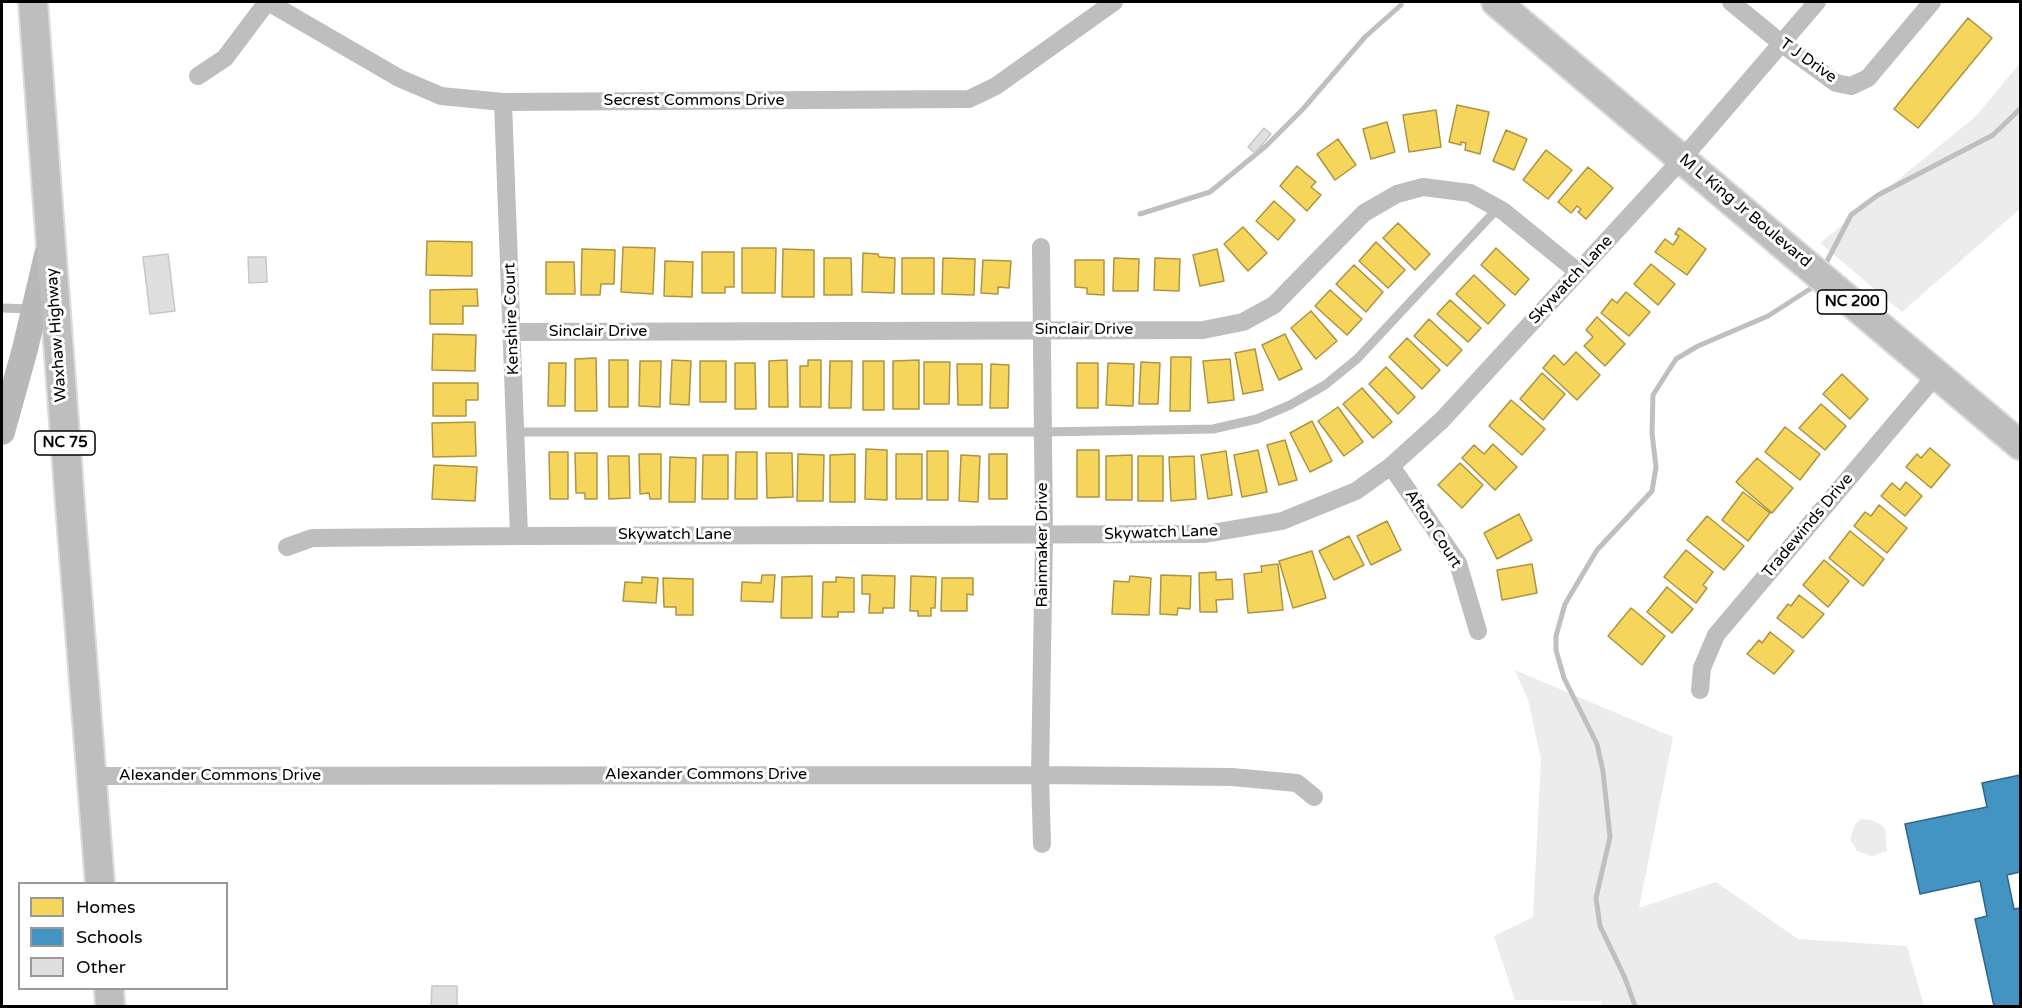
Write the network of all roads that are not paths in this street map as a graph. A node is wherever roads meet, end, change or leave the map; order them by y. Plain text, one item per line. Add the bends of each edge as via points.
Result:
1 (33, 2) edge
2 (268, 2) edge
3 (1114, 2) edge
4 (1496, 2) edge
5 (1731, 2) edge
6 (1816, 2) edge
7 (1932, 2) edge
8 (1781, 43) junction
9 (198, 76) dead end
10 (503, 102) junction
11 (1682, 159) junction
12 (1498, 208) junction
13 (50, 244) junction
14 (1041, 247) dead end
15 (1578, 272) junction
16 (2, 308) edge
17 (34, 310) junction
18 (1042, 331) junction
19 (513, 333) junction
20 (1937, 374) junction
21 (2, 432) edge
22 (516, 432) junction
23 (1043, 432) junction
24 (2020, 445) edge
25 (1392, 466) junction
26 (1044, 535) junction
27 (519, 536) junction
28 (287, 547) dead end
29 (1478, 630) dead end
30 (1700, 690) dead end
31 (1040, 775) junction
32 (92, 776) junction
33 (1314, 796) dead end
34 (1042, 844) dead end
35 (100, 882) edge
36 (109, 990) edge
37 (110, 1006) edge

1 - 13 main road, Waxhaw Highway / NC 75
2 - 9 street via 225,58
2 - 10 street, Secrest Commons Drive via 430,92
3 - 10 street, Secrest Commons Drive via 996,86 969,99
4 - 11 main road, M L King Jr Boulevard / NC 200
5 - 8 street, T J Drive
6 - 8 street, Skywatch Lane
7 - 8 street, T J Drive via 1868,78 1851,86 1836,83
8 - 11 street, Skywatch Lane
10 - 19 street, Kenshire Court
11 - 15 street, Skywatch Lane
11 - 20 main road, M L King Jr Boulevard / NC 200
12 - 15 street, Sinclair Drive
12 - 18 street, Sinclair Drive via 1470,193 1423,187 1397,194 1364,213 1274,305 1243,322 1203,330
12 - 23 lane via 1357,359 1325,385 1290,405 1257,419 1213,429
13 - 17 main road
13 - 32 main road, Waxhaw Highway / NC 75
14 - 18 street, Rainmaker Drive
15 - 25 street, Skywatch Lane via 1442,420
16 - 17 lane
17 - 21 main road
18 - 19 street, Sinclair Drive
18 - 23 street, Rainmaker Drive
19 - 22 street, Kenshire Court
20 - 24 main road, M L King Jr Boulevard / NC 200
20 - 30 street, Tradewinds Drive via 1716,635 1702,668
22 - 23 lane
22 - 27 street, Kenshire Court
23 - 26 street, Rainmaker Drive
25 - 26 street, Skywatch Lane via 1356,492 1282,522 1205,534
25 - 29 street, Afton Court via 1458,563
26 - 27 street, Skywatch Lane
26 - 31 street, Rainmaker Drive
27 - 28 street, Skywatch Lane via 312,538
31 - 32 street, Alexander Commons Drive
31 - 33 street, Alexander Commons Drive via 1232,777 1297,783
31 - 34 street, Rainmaker Drive
32 - 35 main road, Waxhaw Highway / NC 75
36 - 37 main road

